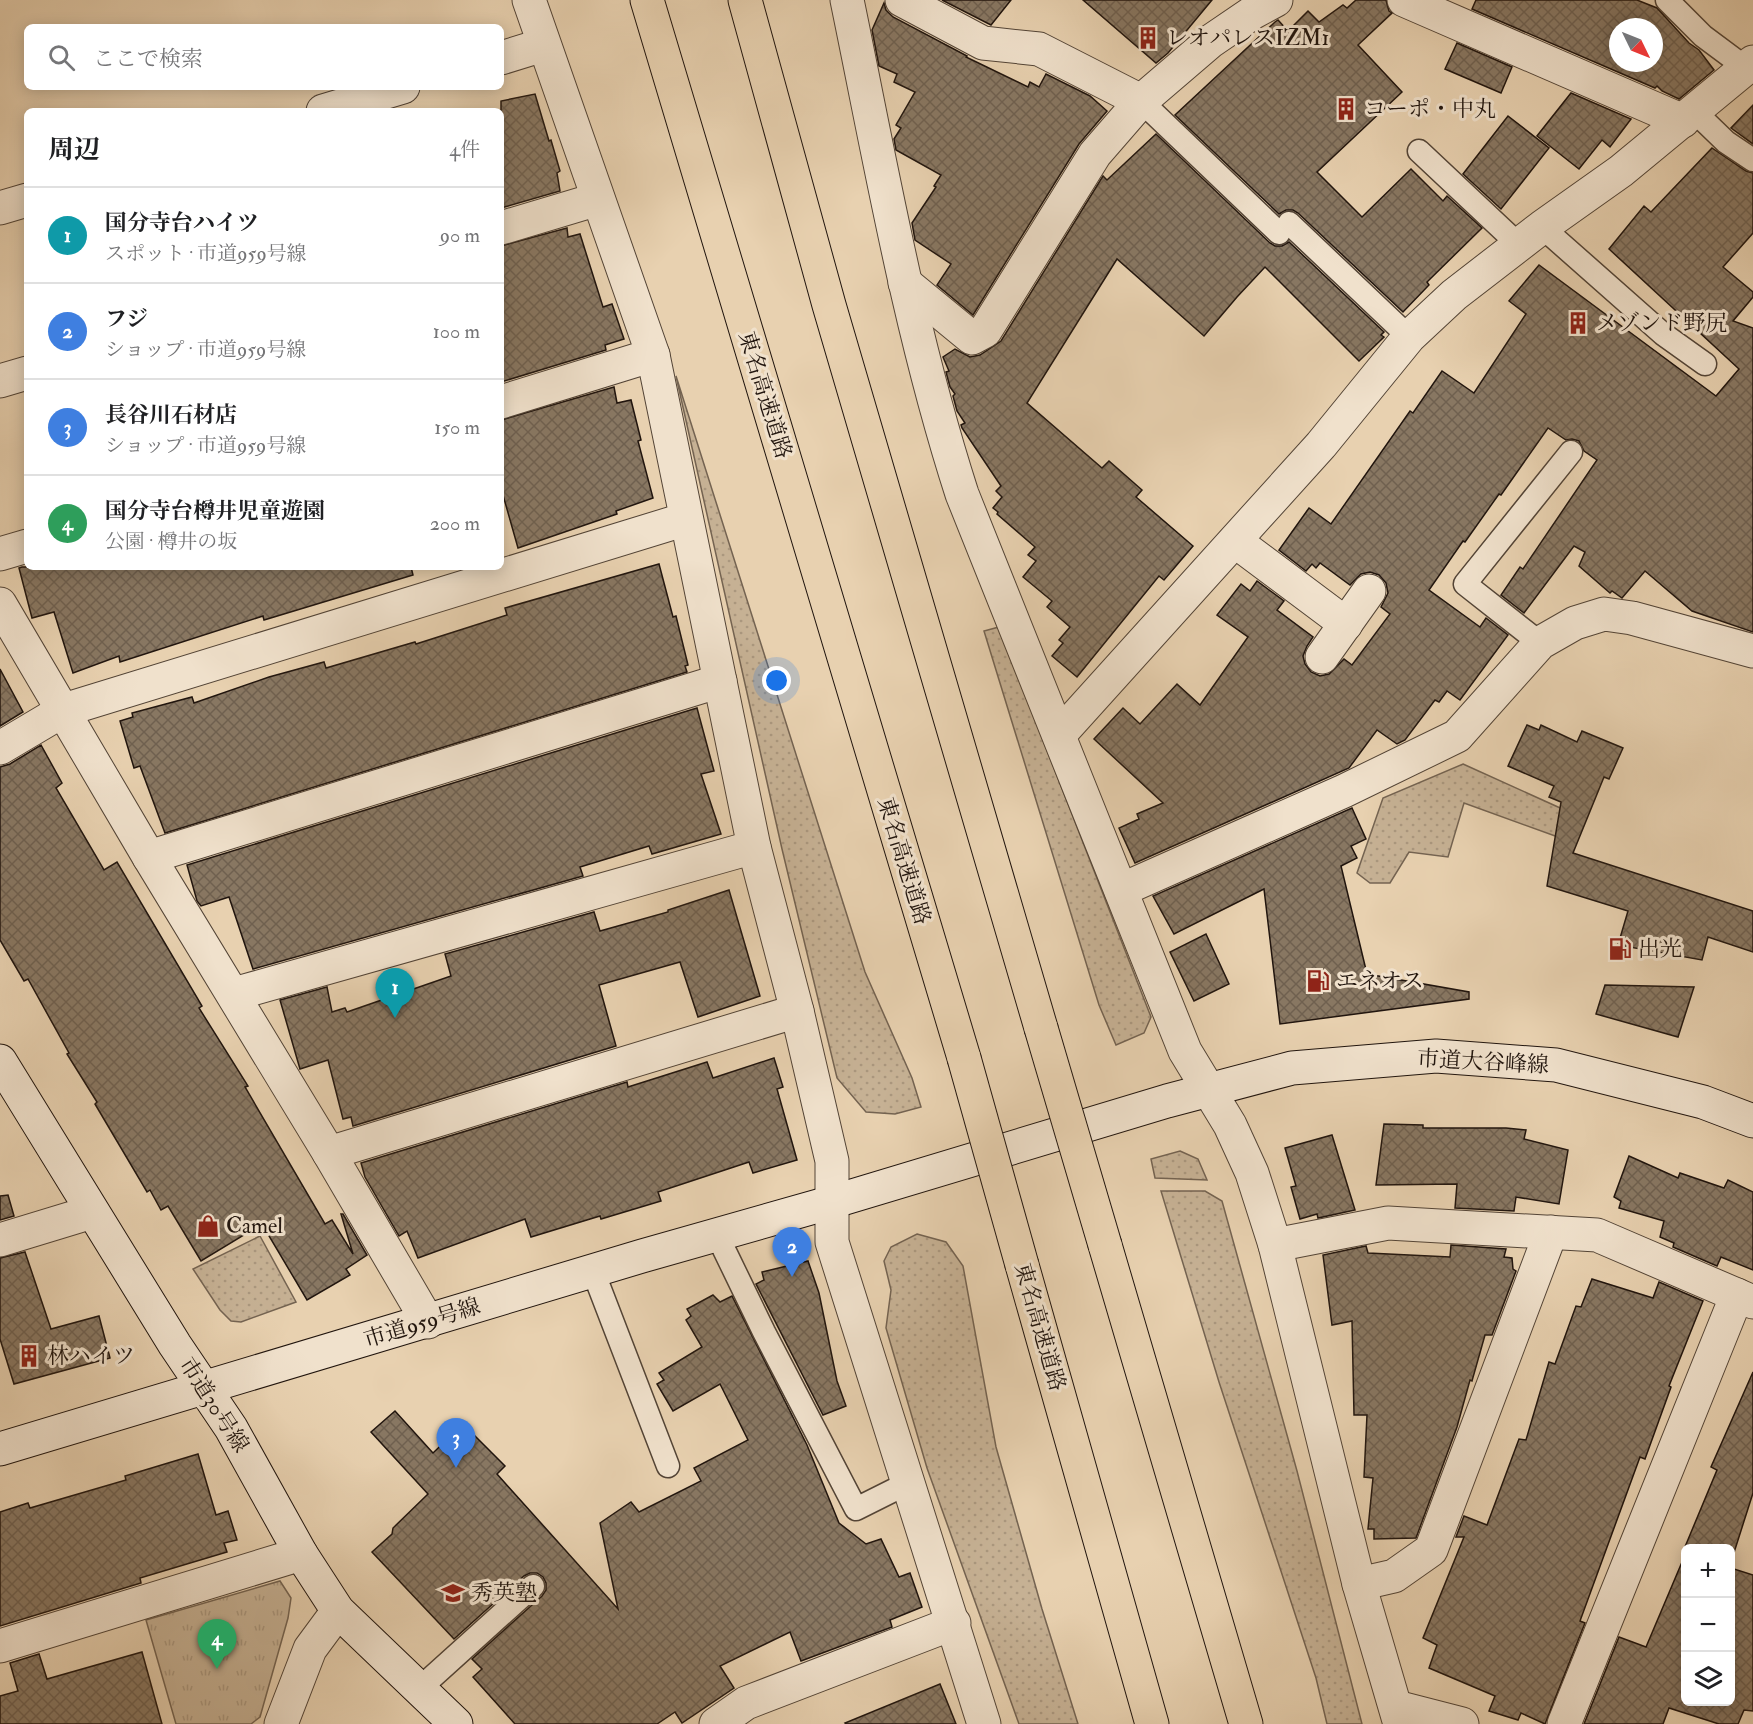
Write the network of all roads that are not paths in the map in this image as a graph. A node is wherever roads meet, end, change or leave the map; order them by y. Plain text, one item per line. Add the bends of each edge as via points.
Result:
1 (529, 0) edge
2 (647, 0) edge
3 (746, 0) edge
4 (847, 0) edge
5 (902, 0) edge
6 (1276, 0) edge
7 (1404, 0) edge
8 (1667, 0) edge
9 (543, 45) junction
10 (504, 57) edge
11 (1750, 65) edge
12 (393, 90) edge
13 (1141, 101) junction
14 (333, 108) edge
15 (1689, 117) junction
16 (1419, 150) dead end
17 (1753, 160) edge
18 (598, 199) junction
19 (24, 201) edge
20 (0, 208) edge
21 (504, 227) edge
22 (1531, 236) junction
23 (905, 283) junction
24 (1408, 337) junction
25 (653, 356) junction
26 (1705, 364) dead end
27 (24, 374) edge
28 (0, 381) edge
29 (504, 401) edge
30 (1571, 452) dead end
31 (686, 519) junction
32 (1235, 541) junction
33 (24, 547) edge
34 (0, 554) edge
35 (1369, 591) dead end
36 (0, 604) edge
37 (1346, 624) junction
38 (1540, 643) junction
39 (1753, 651) edge
40 (1322, 657) dead end
41 (720, 681) junction
42 (64, 710) junction
43 (1060, 734) junction
44 (0, 748) edge
45 (754, 847) junction
46 (149, 857) junction
47 (1121, 890) junction
48 (234, 994) junction
49 (797, 1011) junction
50 (1, 1063) edge
51 (1209, 1090) junction
52 (1753, 1121) edge
53 (329, 1153) junction
54 (838, 1200) junction
55 (92, 1212) junction
56 (1551, 1232) junction
57 (717, 1235) junction
58 (0, 1240) edge
59 (1275, 1245) junction
60 (593, 1271) junction
61 (1745, 1299) edge
62 (428, 1322) junction
63 (206, 1388) junction
64 (0, 1449) edge
65 (668, 1466) dead end
66 (908, 1483) junction
67 (302, 1554) junction
68 (1359, 1584) junction
69 (532, 1586) dead end
70 (338, 1611) junction
71 (954, 1623) junction
72 (0, 1646) edge
73 (419, 1689) junction
74 (1398, 1715) edge
75 (281, 1724) edge
76 (456, 1724) edge
77 (716, 1724) edge
78 (984, 1724) edge
79 (1152, 1724) edge
80 (1246, 1724) edge
81 (1462, 1724) edge
82 (1564, 1724) edge

1 - 9 street
2 - 79 highway, 東名高速道路, bridge via 963,1058
3 - 80 highway, bridge via 832,317
4 - 23 street
5 - 13 street via 983,43 1039,50
6 - 13 street via 1211,41
7 - 15 street
8 - 11 lane via 1703,36
9 - 10 street
9 - 18 street
11 - 15 street
12 - 14 street
13 - 23 street via 1095,153 985,331 972,338
13 - 24 lane
15 - 17 lane
15 - 22 street
16 - 22 lane
18 - 21 street
18 - 25 street
19 - 20 street
22 - 24 street via 1454,295
22 - 26 lane
23 - 43 street via 942,432 962,494
24 - 32 street via 1321,445
25 - 29 street
25 - 31 street
27 - 28 street
30 - 38 lane via 1465,584
31 - 41 street
31 - 42 street
32 - 37 street
32 - 43 street
33 - 34 street
35 - 37 street
36 - 42 street
37 - 40 street
38 - 39 street via 1575,622 1604,614
38 - 47 street via 1457,736
41 - 45 street
41 - 46 street
42 - 44 street
42 - 46 street
43 - 47 street
45 - 48 street
45 - 49 street
46 - 48 street
47 - 51 street via 1185,1051
48 - 53 street
49 - 53 street
49 - 54 street
50 - 55 street, 市道30号線
51 - 52 street, 市道大谷峰線 via 1292,1068 1436,1056 1556,1065 1703,1102
51 - 54 street, 市道大谷峰線
51 - 59 street via 1252,1173
53 - 62 street
54 - 57 street, 市道959号線
54 - 66 street via 832,1242
55 - 58 street
55 - 63 street, 市道30号線
56 - 59 street via 1388,1223
56 - 61 street via 1598,1235
56 - 68 street via 1431,1550 1394,1576
57 - 60 street, 市道959号線
57 - 66 lane via 856,1509
59 - 68 street
60 - 62 street, 市道959号線
60 - 65 lane
61 - 82 street
62 - 63 street, 市道959号線
63 - 64 street, 市道959号線
63 - 67 street, 市道30号線
66 - 71 street
67 - 70 street, 市道30号線
67 - 72 street
68 - 74 street
69 - 73 lane
70 - 73 street, 市道30号線
70 - 75 street via 310,1649
71 - 77 street via 746,1703
71 - 78 street
73 - 76 street, 市道30号線
74 - 81 street

